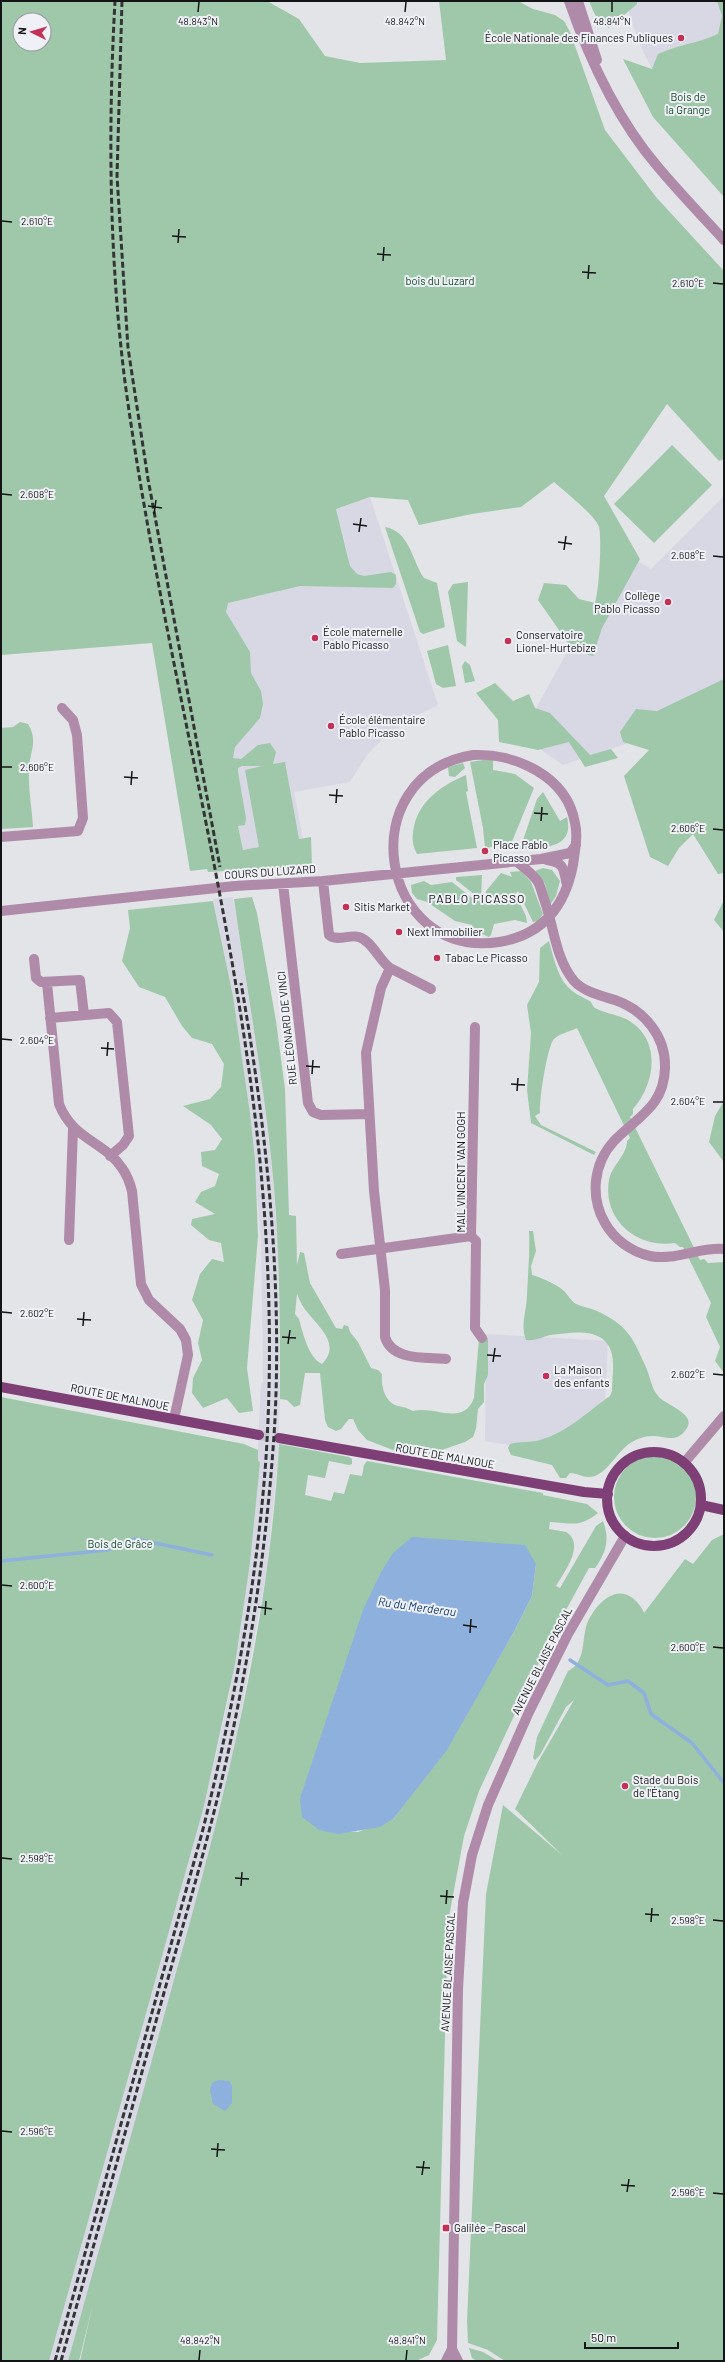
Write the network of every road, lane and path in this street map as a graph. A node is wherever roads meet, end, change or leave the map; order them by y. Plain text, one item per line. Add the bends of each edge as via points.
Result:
1 (569, 1) edge
2 (578, 1) edge
3 (602, 76) junction
4 (724, 240) edge
5 (62, 708) dead end
6 (1, 837) edge
7 (577, 845) junction
8 (541, 859) junction
9 (516, 861) junction
10 (396, 873) junction
11 (323, 881) junction
12 (283, 884) junction
13 (567, 887) junction
14 (1, 911) edge
15 (550, 916) junction
16 (34, 959) dead end
17 (390, 968) junction
18 (47, 983) junction
19 (431, 989) dead end
20 (84, 1015) junction
21 (50, 1018) junction
22 (475, 1027) dead end
23 (369, 1114) junction
24 (73, 1129) junction
25 (110, 1156) junction
26 (471, 1236) junction
27 (69, 1240) dead end
28 (381, 1248) junction
29 (724, 1249) edge
30 (341, 1254) dead end
31 (482, 1338) dead end
32 (446, 1359) dead end
33 (1, 1386) edge
34 (724, 1416) edge
35 (174, 1419) junction
36 (259, 1435) tunnel mouth
37 (279, 1438) tunnel mouth
38 (684, 1463) junction
39 (608, 1494) junction
40 (701, 1505) junction
41 (724, 1510) edge
42 (625, 1536) junction
43 (452, 2349) junction
44 (446, 2361) edge
45 (458, 2361) edge

1 - 3 street via 583,43
2 - 3 street
3 - 4 street via 612,97 657,166
5 - 6 street via 73,720 77,735 84,818 78,831
7 - 8 street, COURS DU LUZARD via 570,853
7 - 10 street via 575,822 570,808 548,778 534,768 505,756 466,757 451,761 431,772 405,800 398,814 393,836
7 - 13 street
8 - 9 street, COURS DU LUZARD
8 - 13 street, COURS DU LUZARD via 558,862 563,867
9 - 10 street, COURS DU LUZARD
9 - 15 street via 538,883
10 - 11 street, COURS DU LUZARD
10 - 15 street via 402,893 422,919 465,941 500,942 533,930
11 - 12 street, COURS DU LUZARD
11 - 17 street via 329,934 336,938 358,937 366,941
12 - 14 street, COURS DU LUZARD via 235,886
12 - 23 street, RUE LÉONARD DE VINCI via 308,1103 313,1112 321,1115
13 - 15 street via 562,901
15 - 29 street via 565,968 576,982 587,990 640,1013 656,1033 664,1058 664,1077 657,1099 645,1114 611,1145 601,1161 595,1184 600,1215 618,1240 642,1254 672,1257
16 - 18 street via 36,978
17 - 19 street
17 - 23 street via 381,988 367,1042
18 - 20 street via 80,980
18 - 21 street
20 - 21 street
20 - 25 street via 109,1013 117,1022 129,1136 124,1145
21 - 24 street via 60,1104 65,1118
22 - 26 street, MAIL VINCENT VAN GOGH
23 - 28 street
24 - 25 street
24 - 27 street
25 - 35 street via 122,1166 132,1191 141,1284 149,1300 180,1329 186,1340 188,1355
26 - 28 street
26 - 31 street, MAIL VINCENT VAN GOGH via 476,1241 475,1328
28 - 30 street
28 - 32 street via 387,1344 398,1353
33 - 35 main road, ROUTE DE MALNOUE
34 - 38 street
35 - 36 main road, ROUTE DE MALNOUE
37 - 39 main road, ROUTE DE MALNOUE via 564,1489
38 - 39 main road via 658,1452 637,1456 619,1468
38 - 40 main road via 698,1482
39 - 42 main road via 609,1511 615,1525
40 - 41 main road
40 - 42 main road via 697,1519 689,1531 672,1542 651,1546 637,1543
42 - 43 street, AVENUE BLAISE PASCAL via 568,1634 529,1712 488,1805 472,1855 463,1903 458,1989
43 - 44 street, AVENUE BLAISE PASCAL
43 - 45 street, AVENUE BLAISE PASCAL

